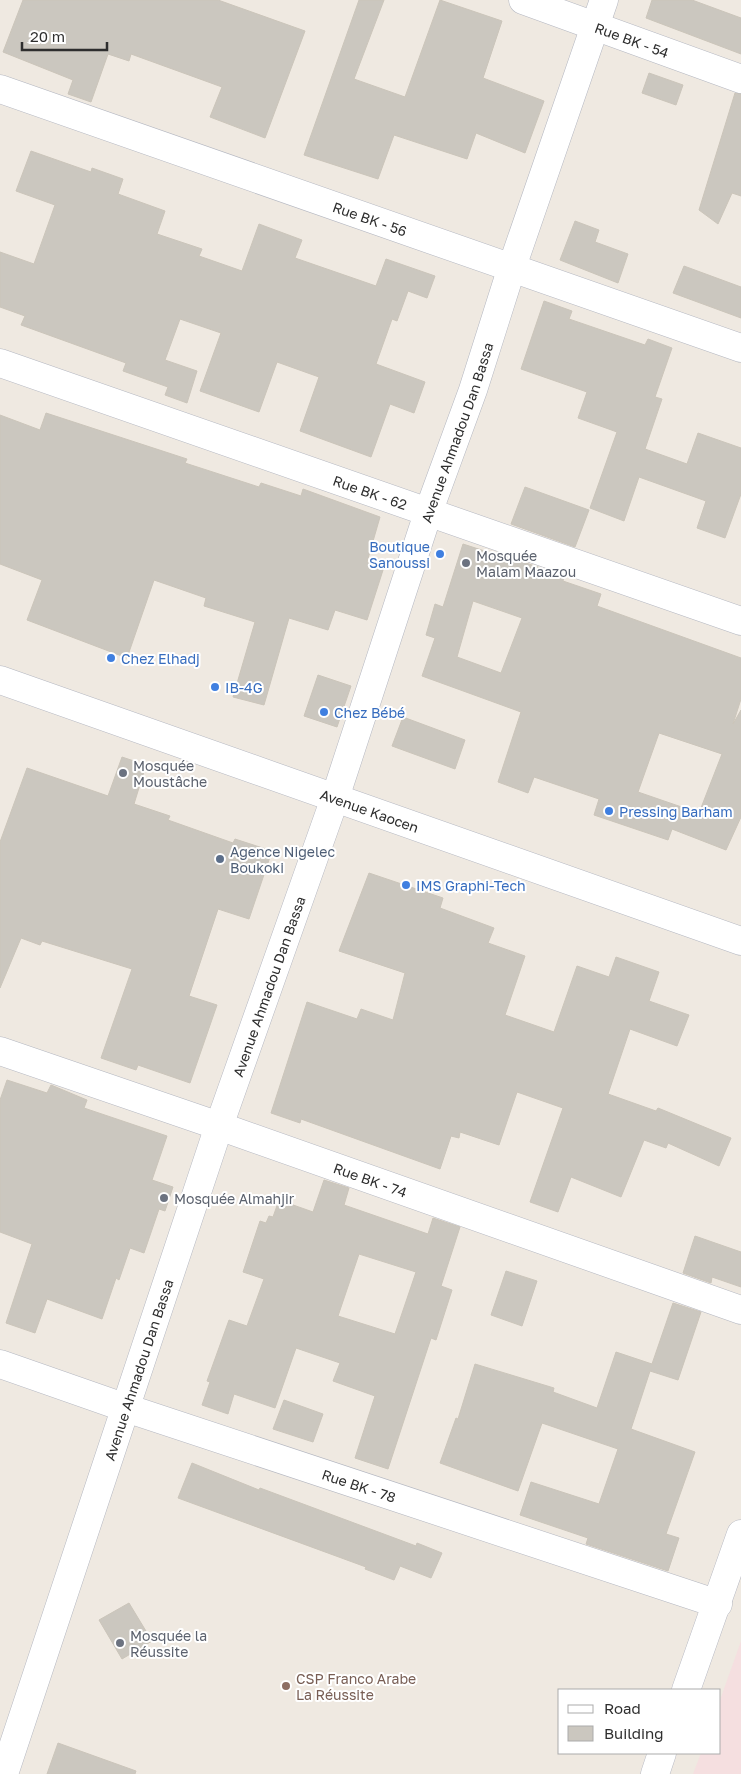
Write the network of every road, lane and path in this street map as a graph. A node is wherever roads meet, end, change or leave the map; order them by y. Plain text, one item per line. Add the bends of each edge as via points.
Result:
1 (523, 0) edge
2 (599, 12) edge
3 (741, 79) edge
4 (0, 89) edge
5 (512, 267) junction
6 (741, 348) edge
7 (0, 363) edge
8 (428, 513) junction
9 (741, 621) edge
10 (0, 680) edge
11 (335, 798) junction
12 (741, 941) edge
13 (0, 1051) edge
14 (219, 1126) junction
15 (741, 1310) edge
16 (0, 1364) edge
17 (126, 1408) junction
18 (741, 1534) edge
19 (718, 1604) junction
20 (686, 1689) edge
21 (662, 1754) edge
22 (4, 1774) edge
23 (654, 1774) edge

1 - 2 street, Rue BK - 54
2 - 3 street, Rue BK - 54
2 - 5 street, Avenue Ahmadou Dan Bassa
4 - 5 street, Rue BK - 56
5 - 6 street, Rue BK - 56
5 - 8 street, Avenue Ahmadou Dan Bassa
7 - 8 street, Rue BK - 62
8 - 9 street, Rue BK - 62
8 - 11 street, Avenue Ahmadou Dan Bassa
10 - 11 street, Avenue Kaocen
11 - 12 street, Avenue Kaocen
11 - 14 street, Avenue Ahmadou Dan Bassa
13 - 14 street, Rue BK - 74
14 - 15 street, Rue BK - 74
14 - 17 street, Avenue Ahmadou Dan Bassa
16 - 17 street, Rue BK - 78
17 - 19 street, Rue BK - 78
17 - 22 street, Avenue Ahmadou Dan Bassa
18 - 19 street
19 - 20 street
21 - 23 street

